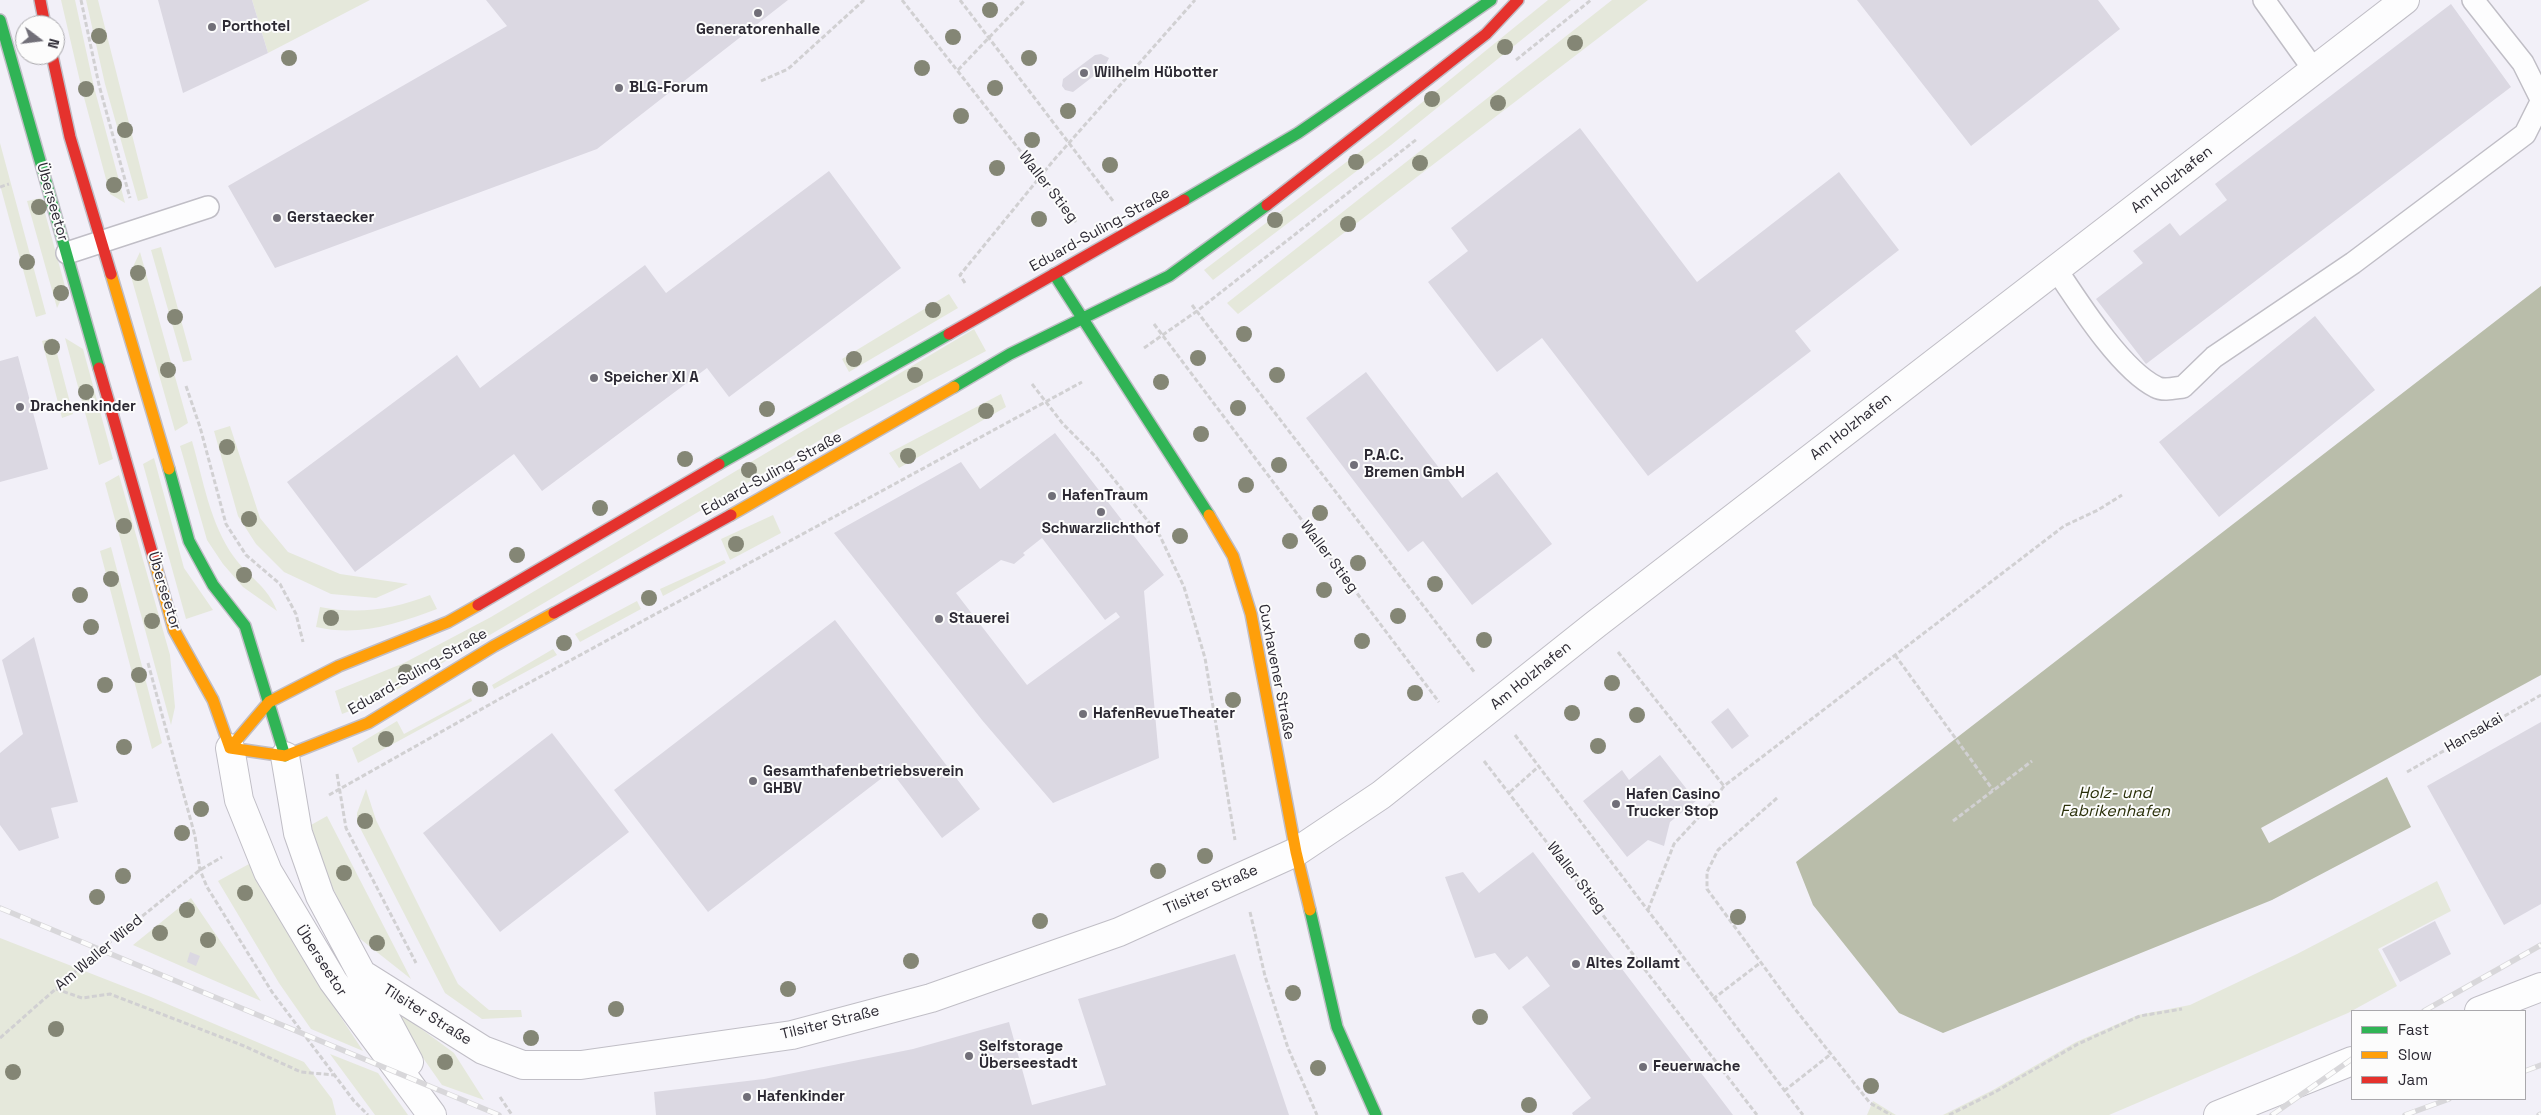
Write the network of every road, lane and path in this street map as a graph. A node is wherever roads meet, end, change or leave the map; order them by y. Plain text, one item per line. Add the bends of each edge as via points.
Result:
1 (40, 0) edge
2 (864, 0) edge
3 (902, 0) edge
4 (960, 0) edge
5 (1024, 0) edge
6 (1196, 0) edge
7 (1491, 0) edge
8 (1518, 0) edge
9 (1591, 0) edge
10 (2264, 0) edge
11 (2405, 0) edge
12 (2473, 0) edge
13 (43, 15) edge
14 (0, 20) edge
15 (988, 38) junction
16 (1513, 62) dead end
17 (54, 65) edge
18 (958, 70) junction
19 (2314, 70) junction
20 (761, 81) dead end
21 (2541, 100) edge
22 (1420, 136) dead end
23 (1069, 144) junction
24 (1041, 178) junction
25 (208, 207) dead end
26 (1134, 230) junction
27 (102, 241) junction
28 (1097, 250) junction
29 (66, 252) junction
30 (2056, 269) junction
31 (1054, 274) junction
32 (960, 275) dead end
33 (1169, 276) junction
34 (1131, 294) junction
35 (1197, 311) junction
36 (1082, 318) junction
37 (1162, 336) junction
38 (1112, 365) junction
39 (1045, 402) junction
40 (2122, 495) dead end
41 (1596, 624) junction
42 (1895, 655) junction
43 (147, 660) dead end
44 (2541, 695) edge
45 (269, 702) junction
46 (1498, 703) junction
47 (1461, 732) junction
48 (230, 748) junction
49 (285, 756) junction
50 (2032, 761) dead end
51 (1538, 767) junction
52 (2407, 772) dead end
53 (1724, 786) junction
54 (1993, 790) junction
55 (1510, 792) junction
56 (1777, 798) dead end
57 (294, 815) junction
58 (1953, 821) dead end
59 (254, 838) junction
60 (1296, 852) junction
61 (200, 870) junction
62 (1241, 876) junction
63 (1648, 911) junction
64 (1760, 963) junction
65 (362, 974) junction
66 (2541, 987) edge
67 (56, 989) junction
68 (1713, 999) junction
69 (2182, 1009) dead end
70 (2482, 1010) edge
71 (0, 1038) edge
72 (1831, 1054) junction
73 (2351, 1062) edge
74 (334, 1075) junction
75 (1784, 1091) junction
76 (368, 1115) edge
77 (432, 1115) edge
78 (437, 1115) edge
79 (1317, 1115) edge
80 (1376, 1115) edge
81 (1757, 1115) edge
82 (1803, 1115) edge
83 (1891, 1115) edge
84 (1948, 1115) edge
85 (2218, 1115) edge

1 - 13 street
2 - 20 path via 788,69
3 - 18 path, Waller Stieg
4 - 15 path
5 - 15 path
6 - 23 path
7 - 26 street, Eduard-Suling-Straße via 1298,133
8 - 33 street, Eduard-Suling-Straße via 1486,34 1278,197
9 - 16 path
10 - 19 lane
11 - 19 street, Am Holzhafen
12 - 21 lane via 2523,63
14 - 29 street, Überseetor
15 - 18 path
15 - 23 path
17 - 27 street, Überseetor via 70,137
18 - 24 path, Waller Stieg
19 - 30 street, Am Holzhafen
21 - 30 lane via 2525,134 2353,262 2214,357 2183,387 2158,389 2136,374 2091,320
22 - 35 path
23 - 24 path
23 - 26 path
24 - 28 path, Waller Stieg
24 - 32 path
25 - 27 lane
26 - 28 street, Eduard-Suling-Straße
27 - 29 lane
27 - 45 street, Überseetor via 189,541 213,585 245,626
28 - 31 street, Eduard-Suling-Straße
29 - 48 street, Überseetor via 174,630 213,700
30 - 41 street, Am Holzhafen
31 - 36 street, Cuxhavener Straße
31 - 45 street, Eduard-Suling-Straße via 448,622 339,666
33 - 34 street, Eduard-Suling-Straße
33 - 35 path
34 - 36 street, Eduard-Suling-Straße
34 - 37 path, Waller Stieg
35 - 37 path
35 - 46 path
36 - 38 street, Cuxhavener Straße
36 - 49 street, Eduard-Suling-Straße via 1010,354 802,476 494,646 368,723
37 - 38 path
37 - 47 path, Waller Stieg
38 - 39 path
38 - 60 street, Cuxhavener Straße via 1202,502 1233,556 1251,614
39 - 57 path via 512,692
39 - 62 path via 1095,456 1160,536 1184,587 1205,658
40 - 42 path via 2064,526
41 - 46 street, Am Holzhafen
41 - 53 path
42 - 53 path
42 - 54 path
43 - 61 path via 195,836
44 - 52 path, Hansakai
45 - 48 street, Eduard-Suling-Straße
45 - 49 street, Überseetor
46 - 47 street, Am Holzhafen
46 - 51 path
47 - 55 path, Waller Stieg
47 - 60 street, Am Holzhafen via 1381,795
48 - 49 street, Eduard-Suling-Straße
48 - 59 street, Überseetor via 239,800
49 - 57 street, Überseetor
50 - 54 path
51 - 55 path
51 - 63 path
53 - 63 path via 1674,844
54 - 58 path
55 - 81 path, Waller Stieg
56 - 64 path via 1718,850 1707,872 1707,889
57 - 65 street, Überseetor via 320,896
59 - 61 path, Am Waller Wied
59 - 77 street, Überseetor via 268,872 328,974
60 - 62 street, Tilsiter Straße
60 - 80 street, Cuxhavener Straße via 1337,1027
61 - 67 path, Am Waller Wied
61 - 74 path via 272,992
62 - 65 street, Tilsiter Straße via 1119,932 932,998 792,1035 581,1065 523,1065 483,1050
62 - 79 path via 1265,976 1288,1048
63 - 68 path
64 - 68 path
64 - 72 path
65 - 78 street, Überseetor
66 - 70 street
67 - 71 path, Am Waller Wied
67 - 74 path via 82,998 110,994 244,1046 301,1072
68 - 75 path
69 - 84 path via 2140,1016 2087,1040
72 - 75 path
72 - 83 path via 1870,1103
73 - 85 street
74 - 76 path
75 - 82 path

